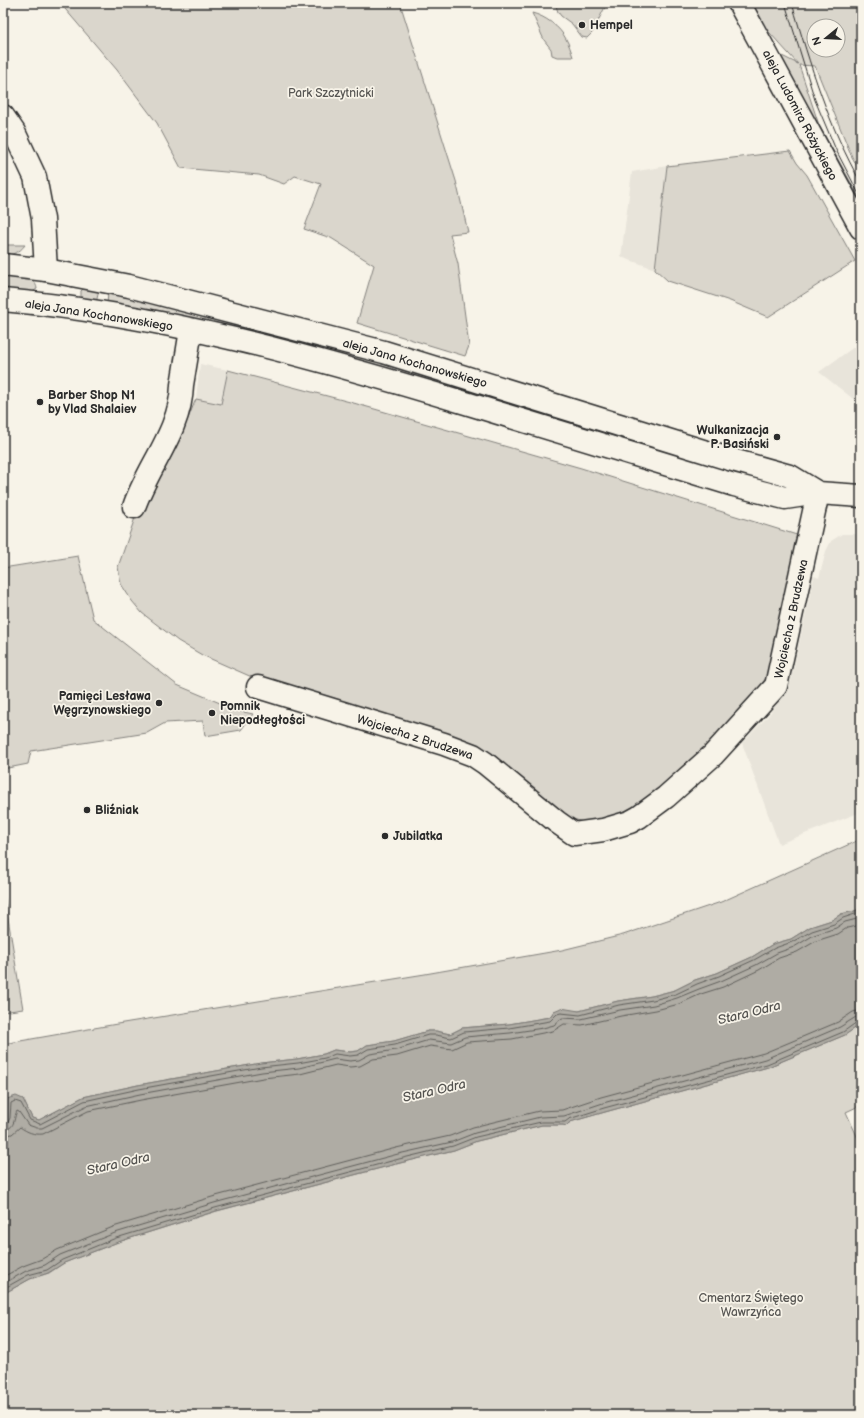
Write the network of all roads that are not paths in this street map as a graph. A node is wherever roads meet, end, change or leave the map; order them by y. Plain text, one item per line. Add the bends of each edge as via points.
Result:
1 (739, 3) edge
2 (3, 116) edge
3 (861, 228) edge
4 (3, 265) edge
5 (46, 270) junction
6 (3, 300) edge
7 (44, 304) junction
8 (192, 330) junction
9 (818, 493) junction
10 (861, 496) edge
11 (134, 507) dead end
12 (258, 687) dead end

1 - 3 main road, aleja Ludomira Różyckiego
2 - 5 main road via 14,132 35,177 43,220
4 - 5 main road, aleja Jana Kochanowskiego
5 - 7 main road
5 - 9 main road, aleja Jana Kochanowskiego via 128,286 384,352 790,476
6 - 7 main road, aleja Jana Kochanowskiego
7 - 8 main road, aleja Jana Kochanowskiego
8 - 9 main road, aleja Jana Kochanowskiego via 376,376 765,494 785,498
8 - 11 main road via 173,426
9 - 10 main road, aleja Jana Kochanowskiego
9 - 12 main road, Wojciecha z Brudzewa via 776,686 699,768 639,817 623,824 604,830 574,834 473,755

